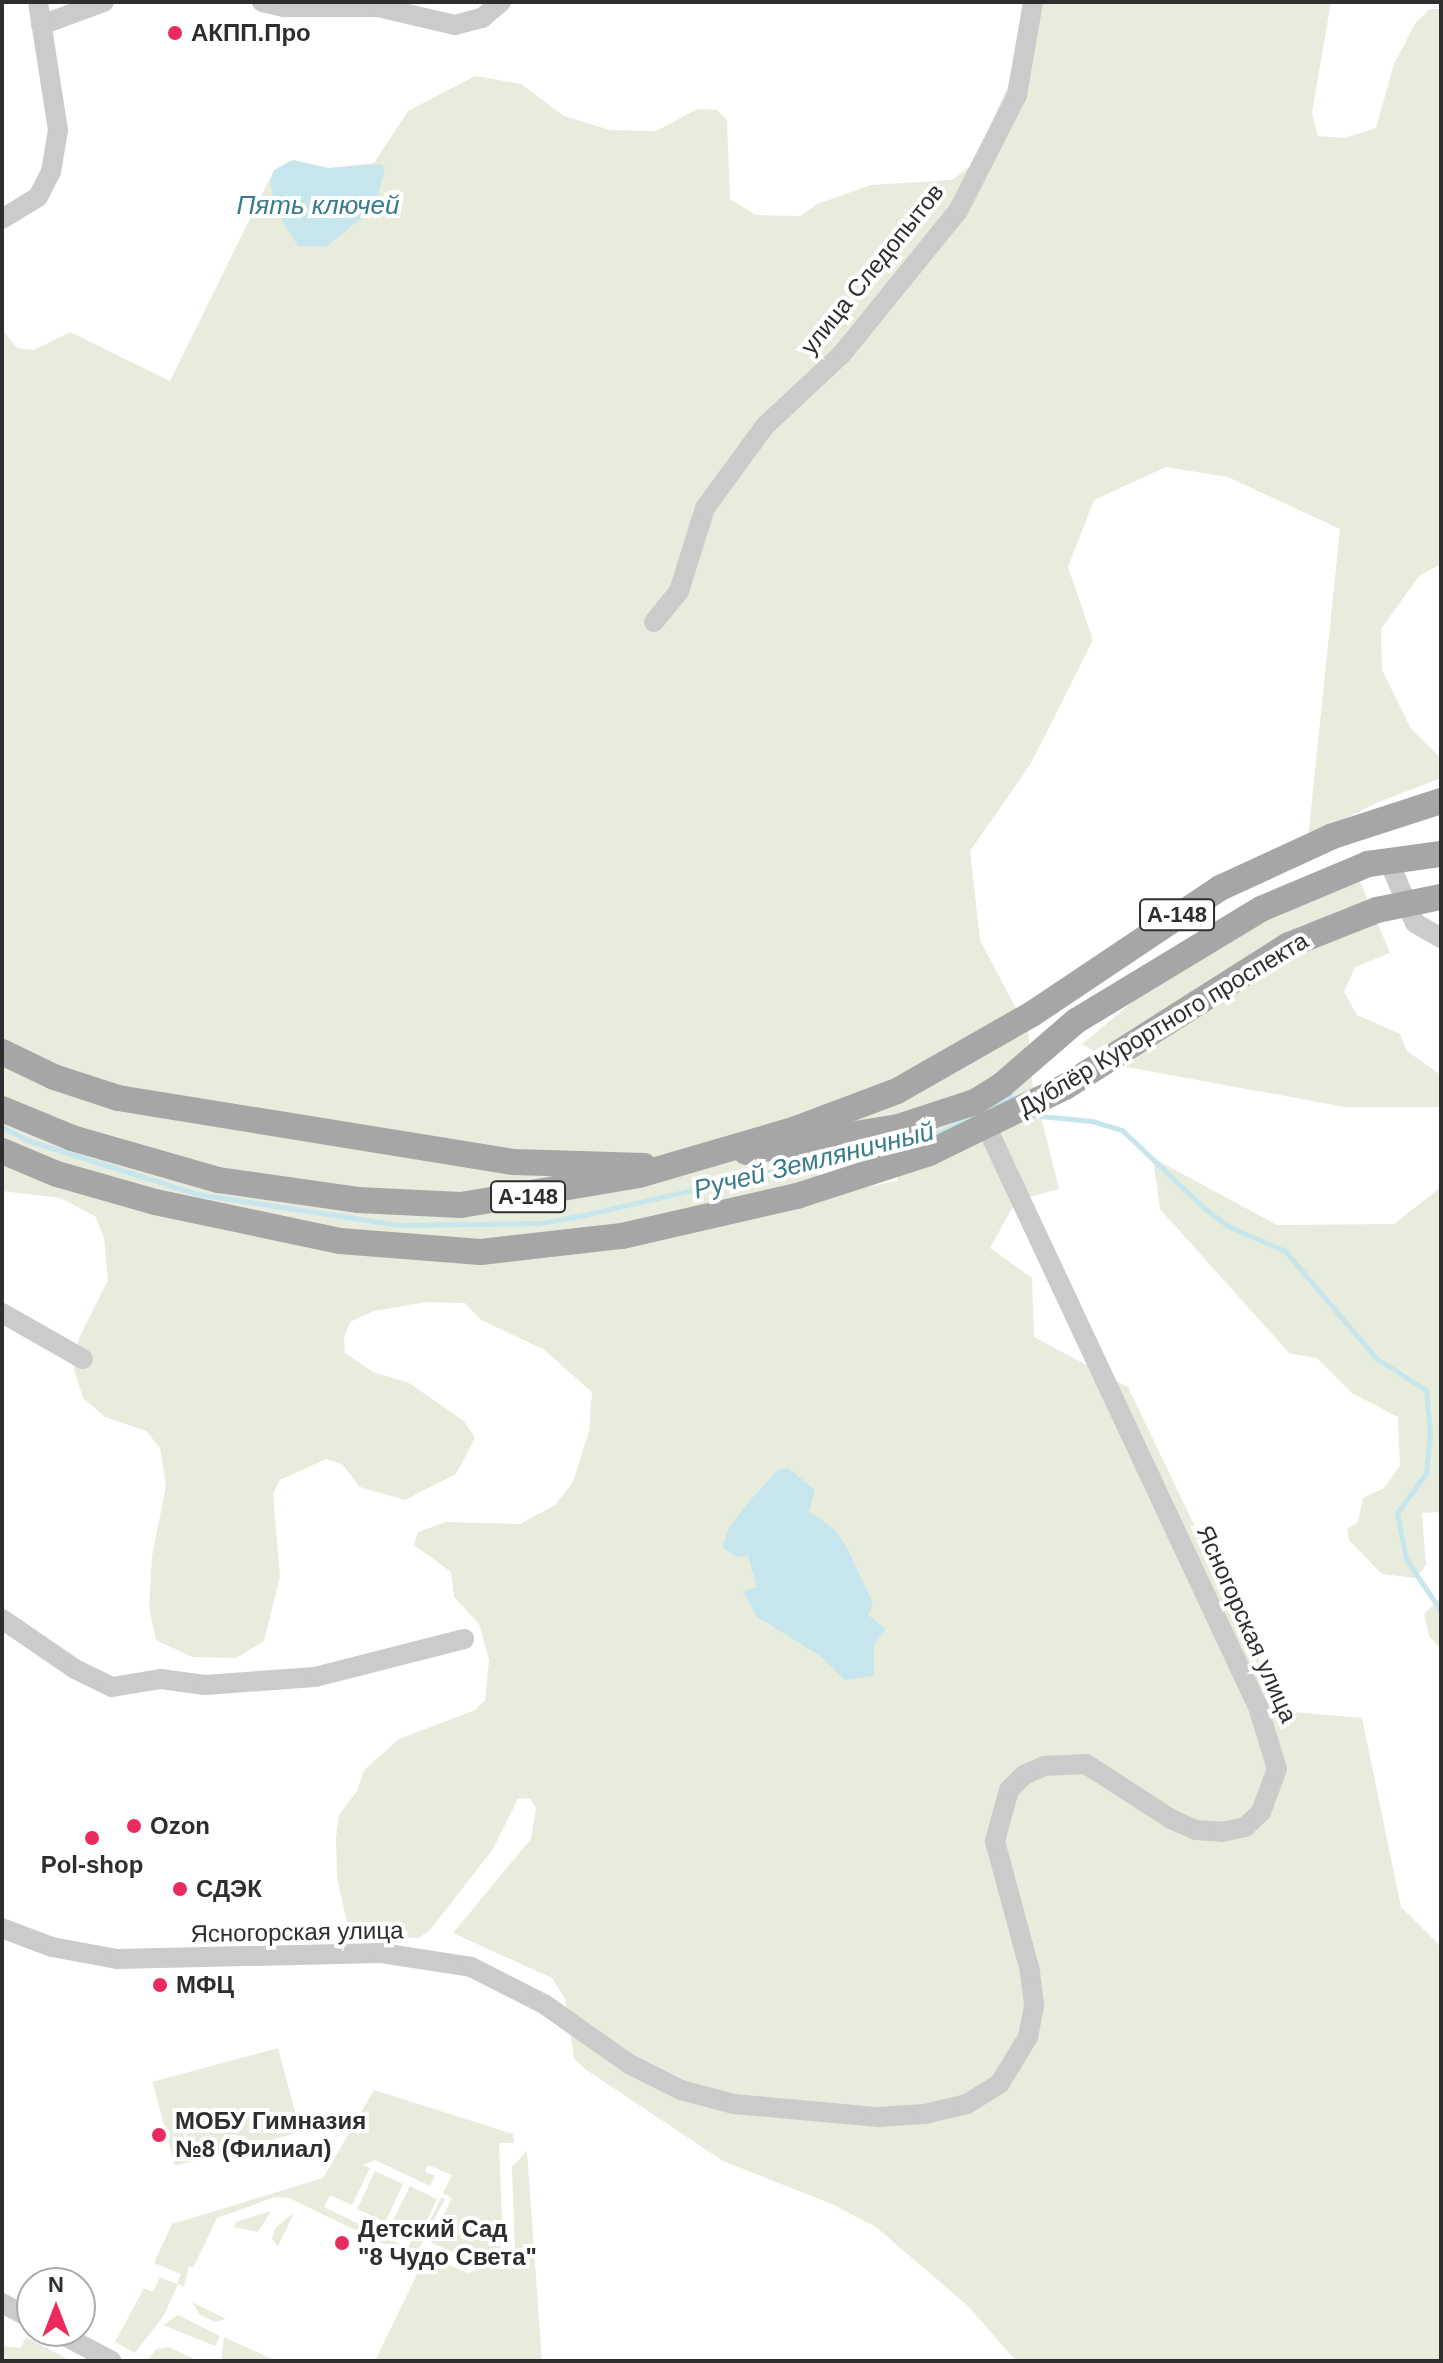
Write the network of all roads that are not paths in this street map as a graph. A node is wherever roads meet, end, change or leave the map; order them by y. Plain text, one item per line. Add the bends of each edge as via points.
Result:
1 (38, 2) edge
2 (104, 2) edge
3 (262, 2) edge
4 (501, 2) edge
5 (1033, 2) edge
6 (41, 25) junction
7 (2, 219) edge
8 (654, 622) dead end
9 (1441, 801) edge
10 (1441, 854) edge
11 (1388, 859) junction
12 (1441, 897) edge
13 (1441, 938) edge
14 (2, 1052) edge
15 (975, 1102) junction
16 (2, 1109) edge
17 (2, 1151) edge
18 (2, 1313) edge
19 (83, 1359) dead end
20 (2, 1619) edge
21 (464, 1639) dead end
22 (2, 1928) edge
23 (85, 2347) edge
24 (112, 2361) edge

1 - 6 street
2 - 6 street
3 - 4 street via 284,7 378,7 455,25 482,18
5 - 8 street, улица Следопытов via 1017,95 958,211 842,354 756,437 705,508 679,591
6 - 7 street via 58,130 51,172 38,197
9 - 16 main road, А-148, bridge via 1333,836 1234,881 930,1075 796,1129 639,1175 461,1205 358,1200 218,1180 72,1138
10 - 11 main road
11 - 13 street via 1415,923
11 - 15 main road via 1300,890 1174,958 1076,1021
12 - 17 main road, Дублёр Курортного проспекта / А-148, bridge via 1377,910 1289,945 1065,1087 929,1153 766,1204 622,1236 481,1252 340,1241 155,1202 57,1174
14 - 15 main road via 54,1077 118,1098 514,1162 595,1167 645,1166 810,1143 925,1120
15 - 22 street, Ясногорская улица via 1258,1707 1277,1769 1261,1812 1245,1827 1222,1832 1196,1830 1171,1819 1086,1764 1044,1766 1009,1790 995,1841 1034,2005 1028,2037 1000,2083 967,2104 925,2114 878,2117 734,2104 681,2090 629,2064 503,1978 458,1963 381,1953 117,1959 52,1947
18 - 19 street
20 - 21 street via 75,1669 112,1687 161,1679 205,1685 315,1677
23 - 24 street

